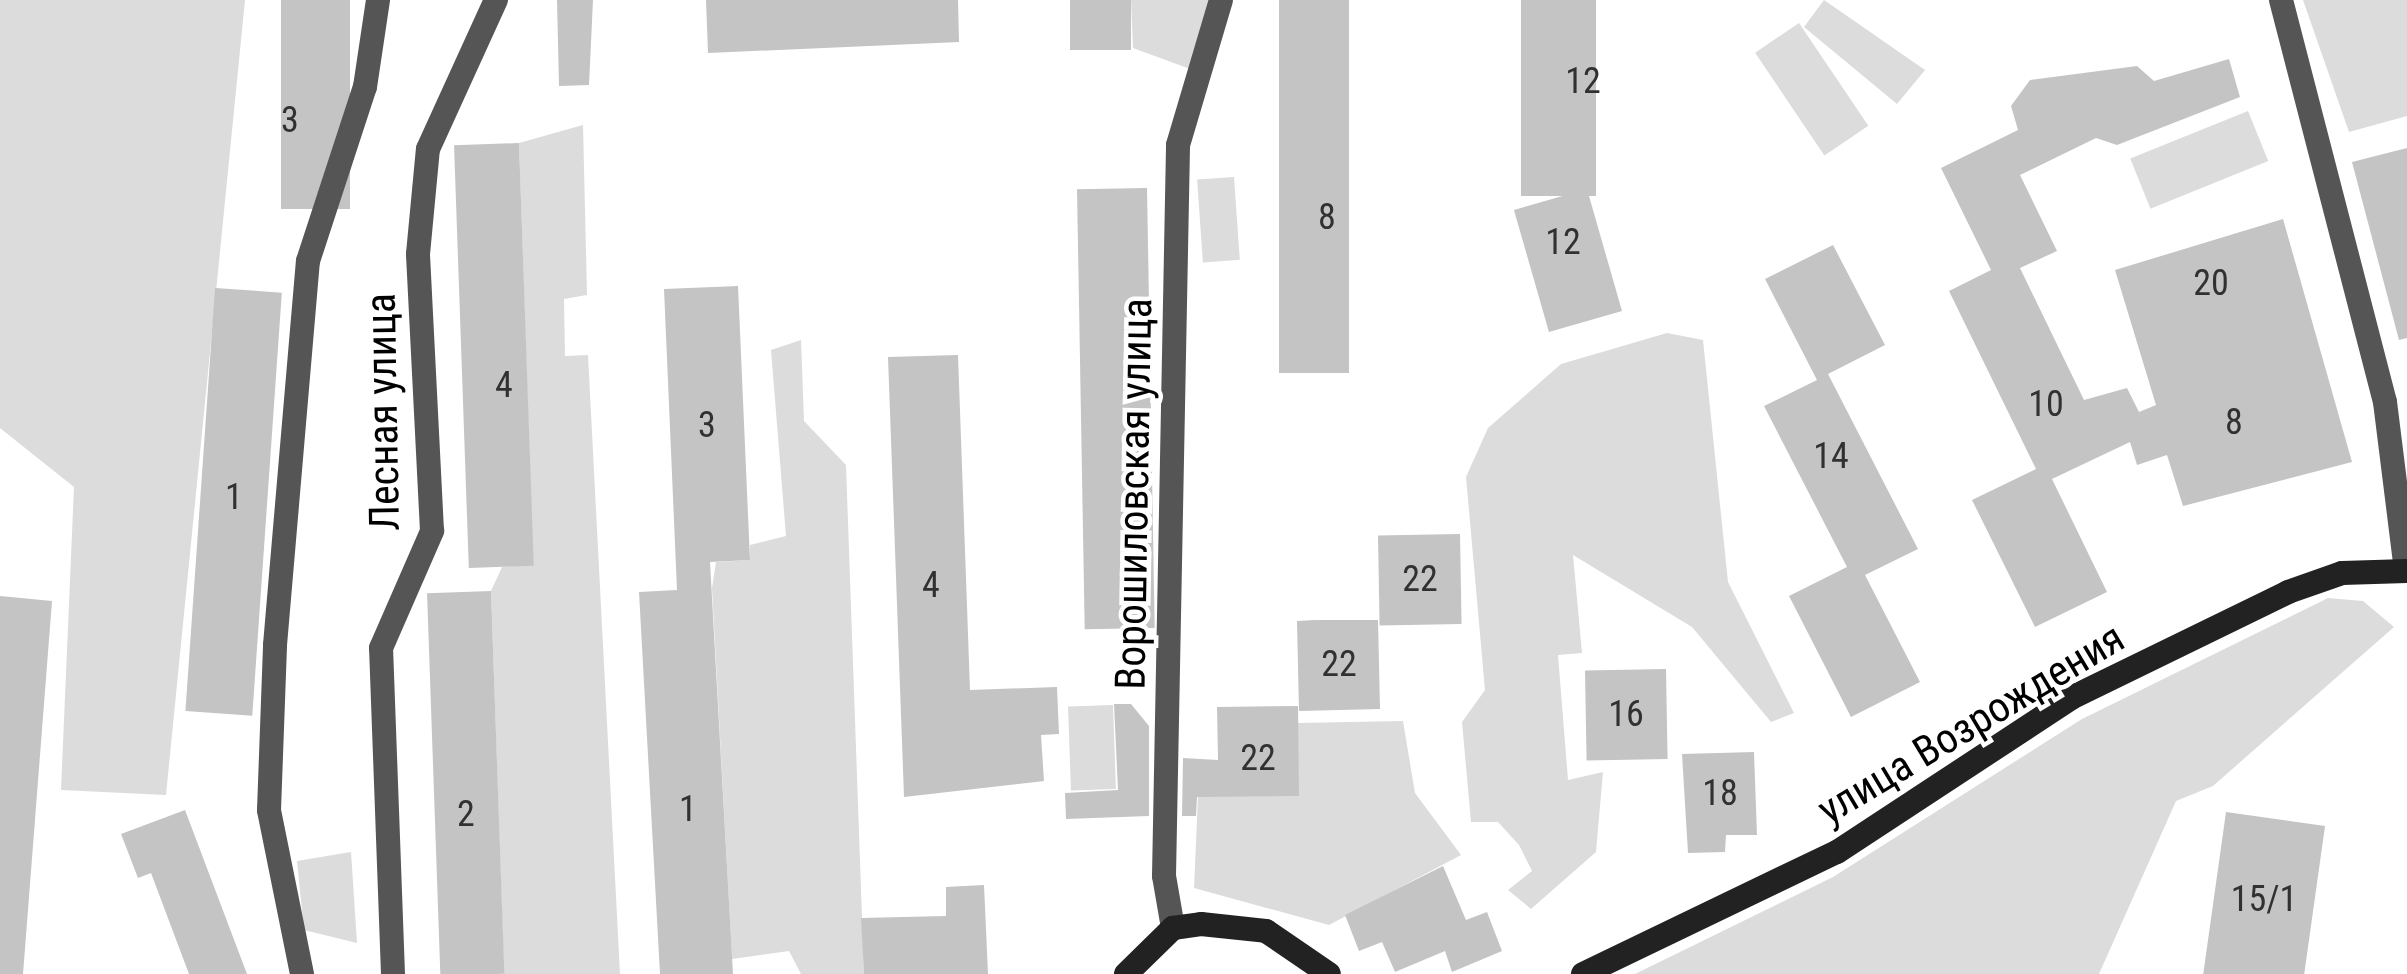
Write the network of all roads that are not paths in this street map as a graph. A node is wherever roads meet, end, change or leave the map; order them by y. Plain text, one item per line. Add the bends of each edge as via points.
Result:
1 (378, 0) edge
2 (496, 0) edge
3 (1221, 0) edge
4 (2281, 0) edge
5 (2406, 571) edge
6 (1173, 928) junction
7 (302, 974) edge
8 (393, 974) edge
9 (1126, 974) edge
10 (1329, 974) edge
11 (1583, 974) edge

1 - 7 street, Лесная улица via 365,87 308,261 274,645 269,810
2 - 8 street, Лесная улица via 428,149 418,254 432,531 381,648
3 - 6 street, Ворошиловская улица via 1178,145 1164,876
4 - 5 street via 2385,402
5 - 11 street, улица Возрождения via 2342,573 2071,698 1838,852
6 - 9 street
6 - 10 street via 1266,931

